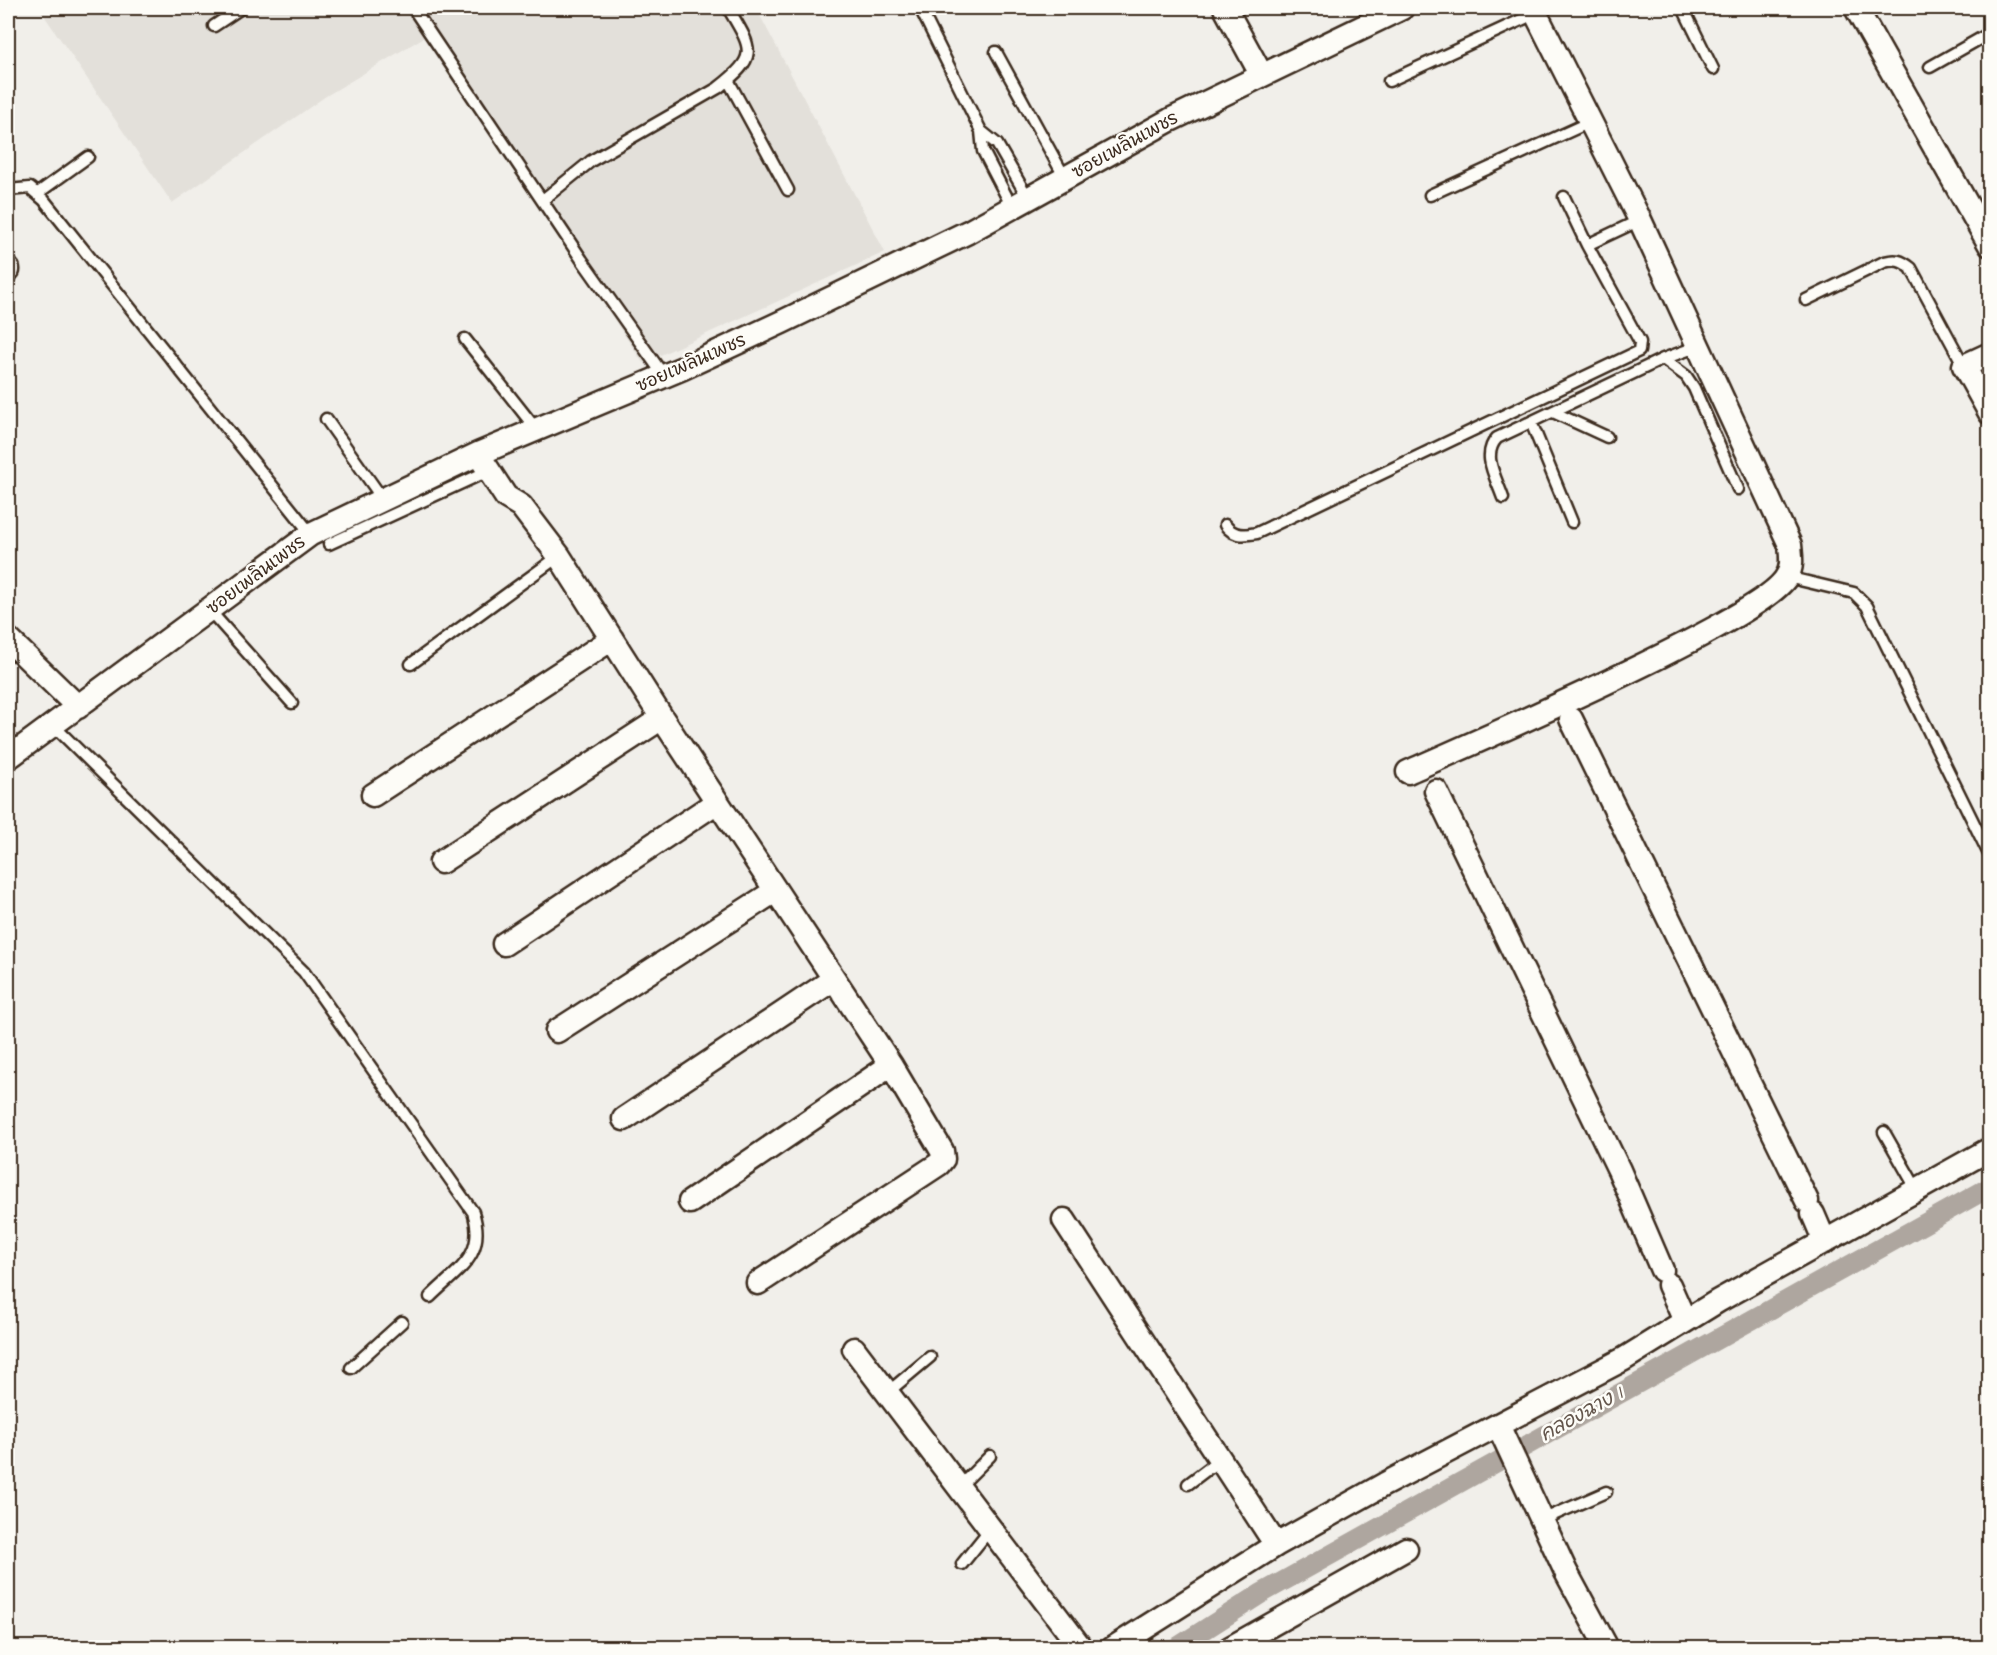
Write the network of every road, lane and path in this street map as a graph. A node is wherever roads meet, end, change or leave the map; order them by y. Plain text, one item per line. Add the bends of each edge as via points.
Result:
1 (241, 8) edge
2 (413, 8) edge
3 (728, 8) edge
4 (920, 8) edge
5 (1225, 8) edge
6 (1402, 8) edge
7 (1683, 8) edge
8 (1856, 8) edge
9 (1535, 10) edge
10 (214, 26) dead end
11 (1989, 33) edge
12 (996, 52) dead end
13 (1930, 67) dead end
14 (1713, 69) dead end
15 (1261, 74) junction
16 (728, 80) junction
17 (1389, 81) dead end
18 (1590, 122) junction
19 (981, 130) junction
20 (88, 157) dead end
21 (1065, 178) junction
22 (8, 190) edge
23 (788, 190) dead end
24 (38, 193) junction
25 (1430, 195) dead end
26 (1564, 197) dead end
27 (544, 199) junction
28 (1020, 202) junction
29 (1640, 220) junction
30 (1587, 245) junction
31 (1989, 245) edge
32 (1806, 300) dead end
33 (465, 339) dead end
34 (1699, 346) junction
35 (1989, 354) edge
36 (1663, 359) junction
37 (1964, 366) junction
38 (664, 376) junction
39 (1553, 411) junction
40 (1989, 413) edge
41 (326, 419) dead end
42 (1531, 422) junction
43 (536, 429) junction
44 (1607, 437) dead end
45 (485, 458) junction
46 (1738, 489) dead end
47 (382, 498) junction
48 (1503, 498) dead end
49 (1572, 522) dead end
50 (1225, 525) dead end
51 (320, 539) junction
52 (559, 556) junction
53 (1787, 577) junction
54 (210, 611) junction
55 (8, 639) edge
56 (612, 639) junction
57 (411, 664) dead end
58 (292, 704) dead end
59 (78, 707) junction
60 (662, 718) junction
61 (1571, 719) dead end
62 (53, 725) junction
63 (8, 758) edge
64 (1408, 772) dead end
65 (1436, 790) dead end
66 (373, 795) dead end
67 (717, 802) junction
68 (1989, 855) edge
69 (441, 861) dead end
70 (775, 891) junction
71 (504, 944) dead end
72 (834, 979) junction
73 (558, 1031) dead end
74 (891, 1065) junction
75 (624, 1119) dead end
76 (1884, 1132) dead end
77 (1989, 1149) edge
78 (1917, 1190) junction
79 (690, 1202) dead end
80 (1064, 1220) dead end
81 (1825, 1242) junction
82 (758, 1283) dead end
83 (430, 1297) dead end
84 (1685, 1321) junction
85 (402, 1322) dead end
86 (854, 1349) dead end
87 (930, 1357) dead end
88 (351, 1368) dead end
89 (886, 1393) junction
90 (1500, 1429) junction
91 (990, 1456) dead end
92 (1221, 1459) junction
93 (1188, 1484) dead end
94 (959, 1487) junction
95 (1606, 1492) dead end
96 (1542, 1520) junction
97 (991, 1528) junction
98 (1276, 1545) junction
99 (1406, 1549) dead end
100 (962, 1564) dead end
101 (1082, 1647) edge
102 (1113, 1647) edge
103 (1230, 1647) edge
104 (1606, 1647) edge

1 - 10 lane
2 - 27 lane
3 - 16 lane via 746,39 748,52 746,62
4 - 19 lane
5 - 15 street
6 - 15 street, ซอยเพลินเพชร
7 - 14 lane
8 - 31 street
9 - 17 lane
9 - 18 street
11 - 13 lane
12 - 21 lane
15 - 21 street, ซอยเพลินเพชร
16 - 23 lane
16 - 27 lane via 591,161
18 - 25 lane
18 - 29 street
19 - 28 lane via 997,144
19 - 28 lane via 983,151
20 - 24 lane
21 - 28 street, ซอยเพลินเพชร
22 - 24 lane via 30,188
24 - 51 lane
26 - 30 lane
27 - 38 lane
28 - 38 street, ซอยเพลินเพชร via 968,232
29 - 30 lane
29 - 34 street
30 - 50 lane via 1640,342 1639,351 1257,533 1242,535 1229,531
32 - 37 lane via 1884,262 1903,262 1911,268
33 - 43 lane
34 - 36 lane
34 - 53 street via 1790,545 1792,561
35 - 37 street
36 - 39 lane
36 - 46 lane via 1694,387
37 - 40 street
38 - 43 street, ซอยเพลินเพชร
39 - 42 lane
39 - 44 lane
41 - 47 lane
42 - 48 lane via 1497,438 1489,447 1488,457
42 - 49 lane
43 - 45 street, ซอยเพลินเพชร
45 - 47 street, ซอยเพลินเพชร
45 - 51 lane
45 - 52 street via 519,489 521,506
47 - 51 street, ซอยเพลินเพชร
51 - 54 street, ซอยเพลินเพชร
52 - 56 street
52 - 57 lane
53 - 64 street via 1747,610 1695,638
53 - 68 lane via 1854,593 1868,606
54 - 58 lane
54 - 59 street, ซอยเพลินเพชร
55 - 59 street
56 - 60 street
56 - 66 street
59 - 62 street, ซอยเพลินเพชร
60 - 67 street
60 - 69 street
61 - 81 street
62 - 63 street, ซอยเพลินเพชร
62 - 83 lane via 304,972 473,1212 478,1240 470,1257
65 - 84 street via 1614,1160
67 - 70 street
67 - 71 street
70 - 72 street
70 - 73 street
72 - 74 street
72 - 75 street
74 - 79 street
74 - 82 street via 943,1159 856,1221
76 - 78 lane
77 - 78 street
78 - 81 street
80 - 92 street
81 - 84 street
84 - 90 street
85 - 88 lane
86 - 89 street
87 - 89 lane
89 - 94 street
90 - 96 street
90 - 98 street
91 - 94 lane
92 - 93 lane
92 - 98 street
94 - 97 street
95 - 96 lane
96 - 104 street
97 - 100 lane
97 - 101 street
98 - 102 street
99 - 103 street

